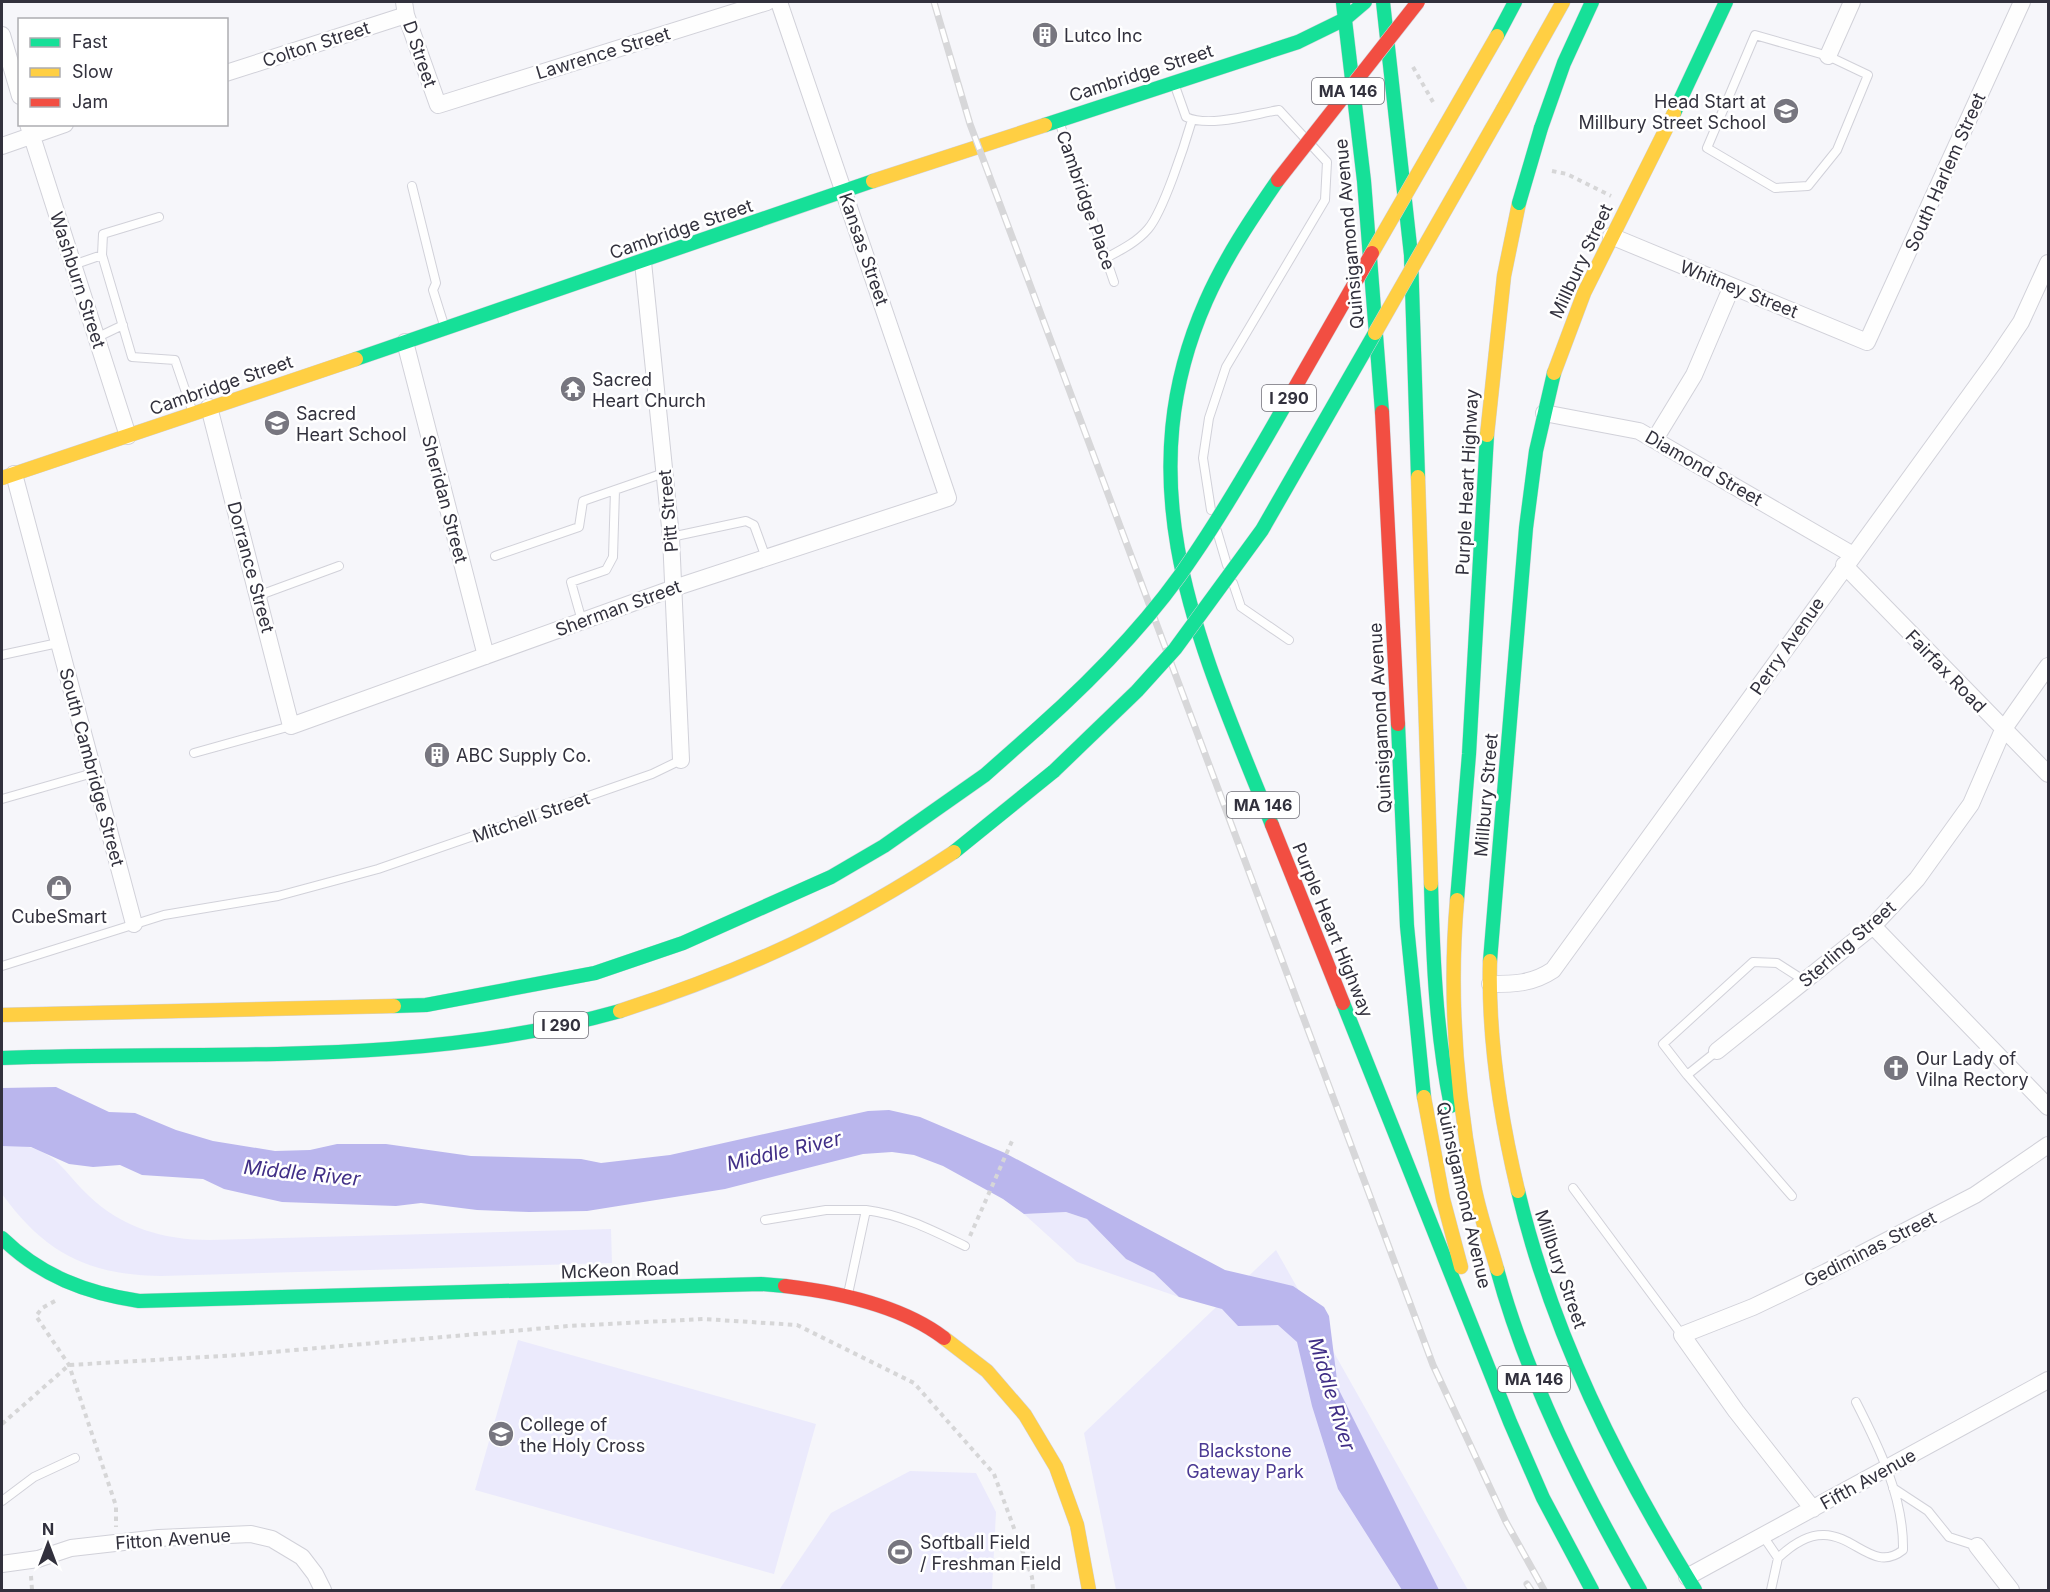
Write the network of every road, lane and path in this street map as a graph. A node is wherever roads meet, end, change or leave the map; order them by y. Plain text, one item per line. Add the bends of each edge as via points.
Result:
1 (767, 2) edge
2 (779, 2) edge
3 (1342, 2) edge
4 (1365, 2) edge
5 (1383, 2) edge
6 (1418, 2) edge
7 (1515, 2) edge
8 (1563, 2) edge
9 (1592, 2) edge
10 (1726, 2) edge
11 (1852, 2) edge
12 (2022, 2) edge
13 (405, 8) edge
14 (1345, 19) junction
15 (2, 35) edge
16 (1828, 56) junction
17 (228, 72) edge
18 (1174, 81) junction
19 (18, 89) edge
20 (438, 105) joint
21 (1058, 118) junction
22 (1192, 120) junction
23 (53, 126) edge
24 (30, 130) edge
25 (2, 146) edge
26 (412, 186) dead end
27 (844, 190) junction
28 (159, 217) dead end
29 (1611, 236) junction
30 (102, 255) junction
31 (1106, 258) junction
32 (643, 262) junction
33 (2049, 263) edge
34 (73, 265) junction
35 (1114, 282) dead end
36 (1732, 286) junction
37 (123, 325) junction
38 (445, 328) junction
39 (95, 338) junction
40 (405, 342) junction
41 (1867, 342) joint
42 (210, 407) junction
43 (193, 413) junction
44 (1544, 413) junction
45 (128, 436) junction
46 (1654, 439) junction
47 (664, 473) junction
48 (8, 476) edge
49 (615, 490) junction
50 (948, 498) joint
51 (671, 537) junction
52 (495, 556) dead end
53 (766, 558) junction
54 (1849, 560) junction
55 (339, 566) dead end
56 (674, 588) junction
57 (260, 595) junction
58 (582, 621) junction
59 (1289, 640) dead end
60 (58, 643) junction
61 (2, 655) edge
62 (486, 656) junction
63 (2049, 666) edge
64 (291, 726) junction
65 (2003, 730) junction
66 (194, 753) dead end
67 (681, 760) joint
68 (93, 773) junction
69 (2049, 774) edge
70 (2, 800) edge
71 (134, 924) junction
72 (1873, 926) junction
73 (2, 966) edge
74 (1805, 981) junction
75 (1490, 984) junction
76 (2, 1015) edge
77 (1717, 1051) joint
78 (2, 1058) edge
79 (1687, 1075) junction
80 (2049, 1107) edge
81 (1012, 1141) dead end
82 (2049, 1145) edge
83 (1468, 1151) junction
84 (1573, 1188) dead end
85 (1792, 1196) dead end
86 (866, 1210) junction
87 (765, 1220) dead end
88 (2, 1238) edge
89 (965, 1246) joint
90 (848, 1294) junction
91 (58, 1299) dead end
92 (1682, 1335) junction
93 (69, 1365) junction
94 (2049, 1380) edge
95 (1856, 1402) dead end
96 (1510, 1422) junction
97 (2, 1424) edge
98 (75, 1458) dead end
99 (1888, 1468) junction
100 (1893, 1488) junction
101 (2, 1501) edge
102 (1813, 1509) junction
103 (1763, 1536) junction
104 (117, 1543) junction
105 (1977, 1546) joint
106 (1778, 1558) junction
107 (2, 1564) edge
108 (1691, 1584) edge
109 (323, 1590) edge
110 (1033, 1590) edge
111 (1089, 1590) edge
112 (1592, 1590) edge
113 (1640, 1590) edge
114 (1771, 1590) edge
115 (2011, 1590) edge

1 - 20 street, Lawrence Street
2 - 27 street, Kansas Street
3 - 14 main road, Quinsigamond Avenue
4 - 14 main road, Cambridge Street
5 - 83 main road, Quinsigamond Avenue via 1412,276 1434,976 1450,1105
6 - 96 main road, Purple Heart Highway / MA 146, bridge via 1278,180 1242,230 1214,280 1189,344 1172,421 1169,459 1173,528 1207,663
7 - 76 main road, I 290, bridge via 1266,438 1194,556 1100,669 1038,728 985,775 884,846 831,877 683,943 552,983 426,1005
8 - 78 main road, I 290, bridge via 1262,530 1175,649 1137,692 1054,771 957,850 870,905 721,976 613,1011 502,1037 396,1050
9 - 83 main road, Purple Heart Highway / MA 146, bridge via 1564,63 1519,203 1504,276 1490,392 1455,920 1455,1009
10 - 29 main road, Millbury Street
11 - 16 street
12 - 41 street, South Harlem Street
13 - 17 street, Colton Street
13 - 20 street, D Street
14 - 18 main road, Cambridge Street via 1298,42
14 - 96 main road, Quinsigamond Avenue via 1386,476 1406,932 1418,1068 1428,1138 1451,1235 1484,1352
15 - 19 street
16 - 16 lane via 1755,35 1707,148 1775,188 1808,186 1837,150 1868,75
18 - 21 main road, Cambridge Street
18 - 22 lane via 1186,117
21 - 27 main road, Cambridge Street
21 - 31 lane, Cambridge Place
22 - 31 lane via 1149,228
22 - 59 lane via 1209,122 1279,110 1327,162 1325,200 1226,367 1209,418 1203,458 1212,516 1240,607
23 - 24 street
24 - 25 street
24 - 34 street, Washburn Street
26 - 38 lane via 436,283 433,290
27 - 32 main road, Cambridge Street
27 - 50 street, Kansas Street
28 - 30 lane via 103,234
29 - 36 street, Whitney Street
29 - 44 main road, Millbury Street via 1576,307
30 - 34 lane
30 - 37 lane
31 - 35 lane, Cambridge Place
32 - 38 main road, Cambridge Street
32 - 47 street, Pitt Street
33 - 54 street, Perry Avenue via 2021,322
34 - 39 street, Washburn Street
36 - 41 street, Whitney Street
36 - 46 street via 1694,375
37 - 39 lane
37 - 43 lane via 132,357 175,360
38 - 40 main road, Cambridge Street
39 - 45 street, Washburn Street
40 - 42 main road, Cambridge Street
40 - 62 street, Sheridan Street
42 - 43 main road, Cambridge Street
42 - 57 street, Dorrance Street
43 - 45 main road, Cambridge Street
44 - 46 street, Diamond Street via 1639,431
44 - 75 main road, Millbury Street via 1528,523
45 - 48 main road, Cambridge Street
46 - 54 street, Diamond Street
47 - 49 lane
47 - 51 street, Pitt Street
48 - 60 street, South Cambridge Street
49 - 52 lane via 583,501 579,527
49 - 58 lane via 613,556 606,570 571,582
50 - 53 street, Sherman Street
51 - 53 lane via 746,521 754,525
51 - 56 street, Pitt Street
53 - 56 street, Sherman Street
54 - 65 street, Fairfax Road
54 - 75 street, Perry Avenue via 1553,970 1523,984
55 - 57 lane
56 - 58 street, Sherman Street
56 - 67 street, Pitt Street
57 - 64 street, Dorrance Street
58 - 62 street, Sherman Street
60 - 61 lane
60 - 68 street, South Cambridge Street
62 - 64 street, Sherman Street
63 - 65 street, Sterling Street
64 - 66 lane
65 - 69 street, Fairfax Road
65 - 72 street, Sterling Street via 1971,804 1917,879
67 - 71 lane, Mitchell Street via 652,774 378,868 278,896 164,915
68 - 70 lane
68 - 71 street, South Cambridge Street
71 - 73 lane
72 - 74 street, Sterling Street
72 - 80 street
74 - 77 street, Sterling Street
74 - 79 lane via 1778,963 1753,962 1663,1044
75 - 108 main road, Millbury Street via 1503,1125 1539,1264 1592,1404 1640,1498
77 - 79 lane
79 - 85 lane
81 - 89 path
82 - 92 street, Gediminas Street via 1975,1195 1753,1307
83 - 113 main road, Purple Heart Highway / MA 146 via 1484,1229 1528,1366 1584,1489
84 - 92 lane
86 - 87 lane via 826,1210
86 - 89 lane via 923,1225
86 - 90 lane
88 - 90 main road, McKeon Road via 25,1259 65,1282 104,1296 139,1301 761,1284 807,1286
90 - 111 main road, McKeon Road via 891,1308 928,1327 980,1366 1021,1409 1044,1442 1068,1494 1084,1550
91 - 93 path via 36,1316
92 - 102 street via 1736,1412
93 - 97 path
93 - 104 path via 116,1506
93 - 110 path via 238,1355 569,1326 703,1319 797,1325 914,1383 994,1474 1032,1577
94 - 99 street, Fifth Avenue
95 - 99 lane
96 - 112 main road, Purple Heart Highway / MA 146
98 - 101 lane via 34,1477
99 - 100 lane
99 - 102 street, Fifth Avenue
100 - 105 lane via 1928,1511 1949,1537
100 - 106 lane via 1904,1533 1903,1550 1894,1557 1880,1558 1832,1535 1812,1535 1794,1543
102 - 103 street, Fifth Avenue
103 - 106 lane
103 - 108 street, Fifth Avenue
104 - 107 street, Fitton Avenue via 71,1548 38,1559
104 - 109 street, Fitton Avenue via 250,1534 272,1539 296,1552
105 - 115 street
106 - 114 lane

